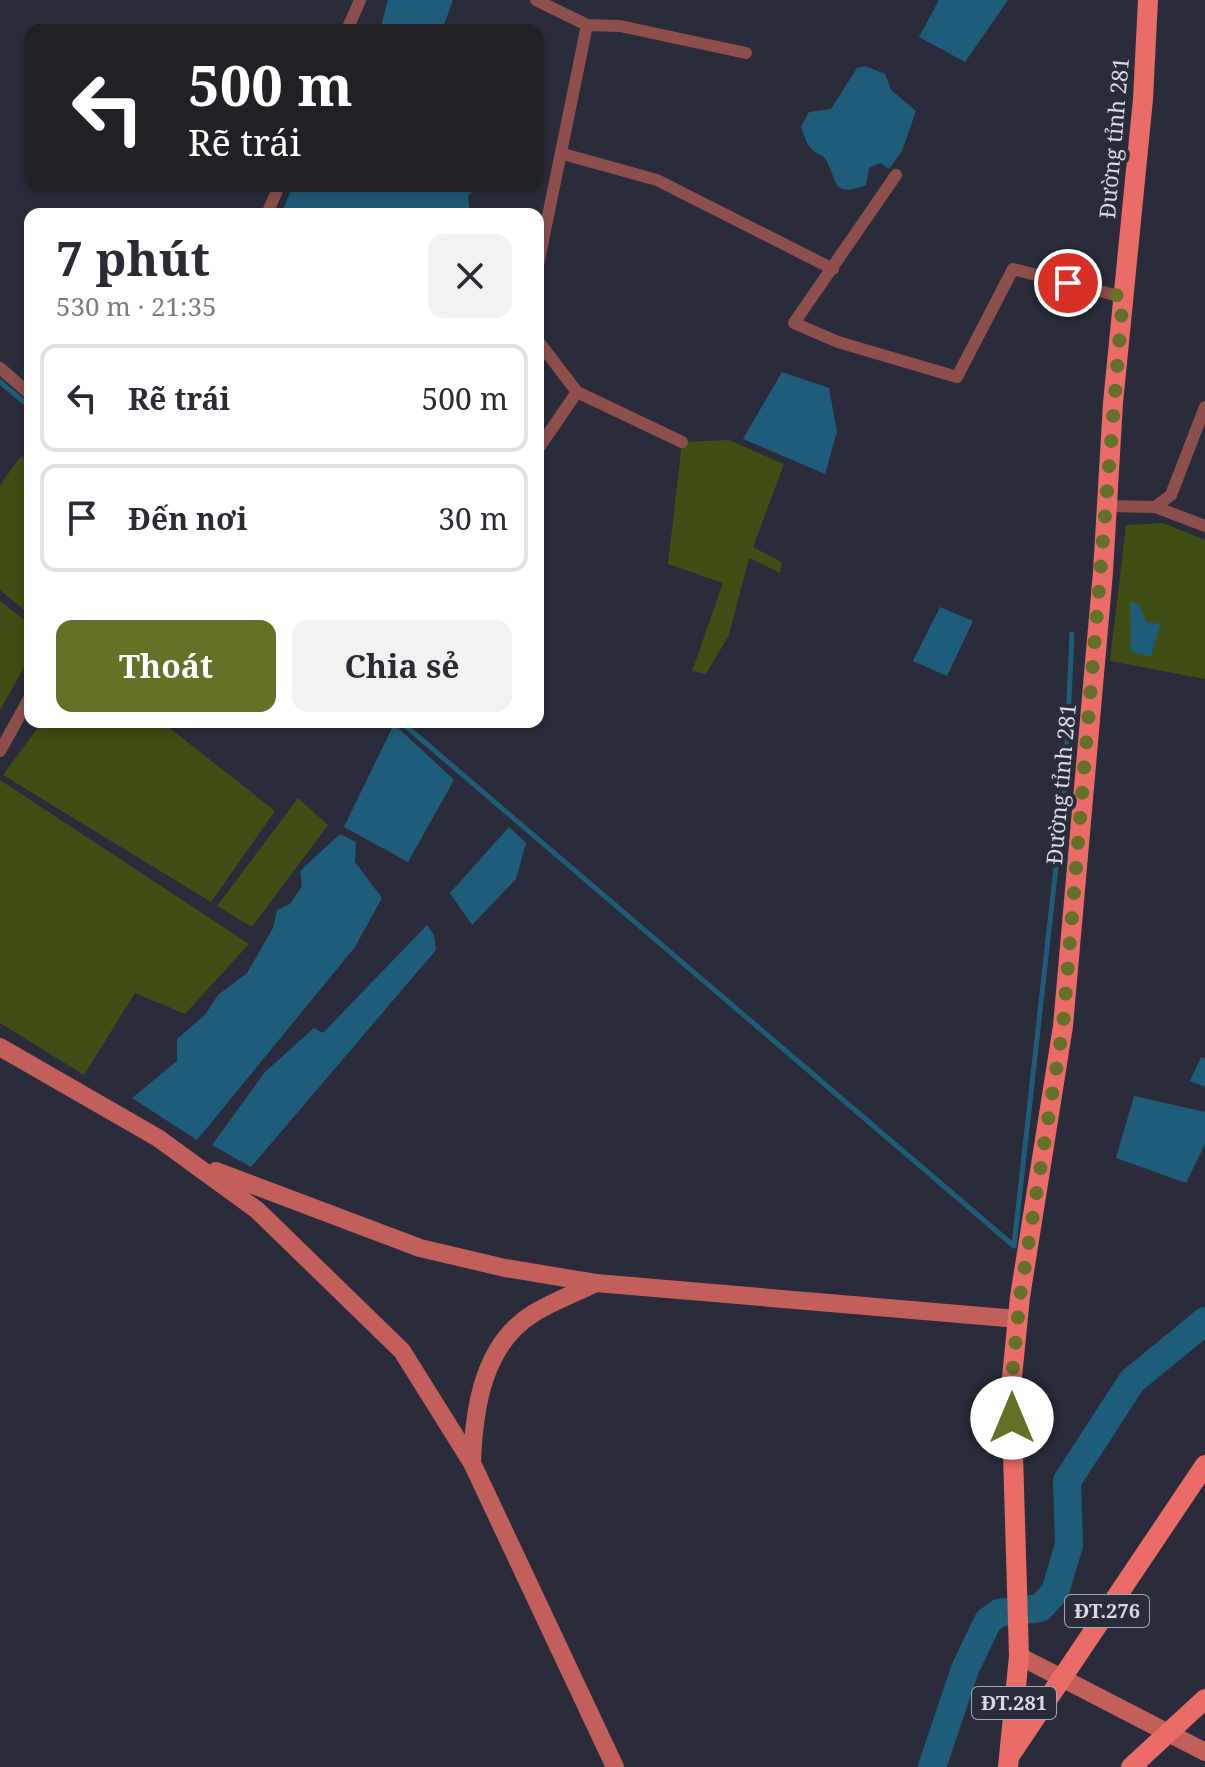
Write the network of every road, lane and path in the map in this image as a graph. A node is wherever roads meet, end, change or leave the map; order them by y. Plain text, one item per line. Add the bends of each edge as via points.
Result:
1 (360, 0) edge
2 (536, 0) edge
3 (1148, 0) edge
4 (350, 24) edge
5 (587, 25) junction
6 (746, 53) dead end
7 (563, 154) junction
8 (896, 175) dead end
9 (544, 238) edge
10 (833, 269) junction
11 (1123, 297) junction
12 (544, 349) edge
13 (0, 368) edge
14 (24, 389) edge
15 (577, 392) junction
16 (1205, 407) edge
17 (544, 440) edge
18 (682, 442) dead end
19 (1108, 506) junction
20 (1155, 507) junction
21 (1205, 526) edge
22 (24, 708) edge
23 (0, 751) edge
24 (0, 1047) edge
25 (193, 1162) junction
26 (596, 1283) junction
27 (1018, 1319) junction
28 (472, 1463) junction
29 (1205, 1465) edge
30 (1018, 1647) junction
31 (1064, 1676) junction
32 (1205, 1699) edge
33 (1170, 1733) junction
34 (1205, 1752) edge
35 (1007, 1764) edge
36 (615, 1767) edge
37 (1131, 1767) edge

1 - 4 street
2 - 5 street
3 - 11 main road, Đường tỉnh 281 / ĐT.281
5 - 6 street via 620,26
5 - 7 street
7 - 9 street
7 - 10 street via 657,180
8 - 10 street
10 - 11 street via 794,323 838,342 957,377 1013,269
11 - 19 main road, Đường tỉnh 281 / ĐT.281
12 - 15 street
13 - 14 street
15 - 17 street
15 - 18 street
16 - 20 street via 1171,495
19 - 20 street
19 - 27 main road, Đường tỉnh 281 / ĐT.281 via 1063,1026
20 - 21 street
22 - 23 street
24 - 25 main road
25 - 26 main road via 420,1248
25 - 28 main road via 279,1229 402,1351
26 - 27 main road
26 - 28 main road via 532,1314 489,1365 473,1421
27 - 30 main road, Đường tỉnh 281 / ĐT.281 via 1011,1387
28 - 36 main road
29 - 31 main road, ĐT.276
30 - 31 main road
30 - 35 main road, ĐT.281
31 - 33 main road
31 - 35 main road, ĐT.276
32 - 33 main road
33 - 34 main road
33 - 37 main road

